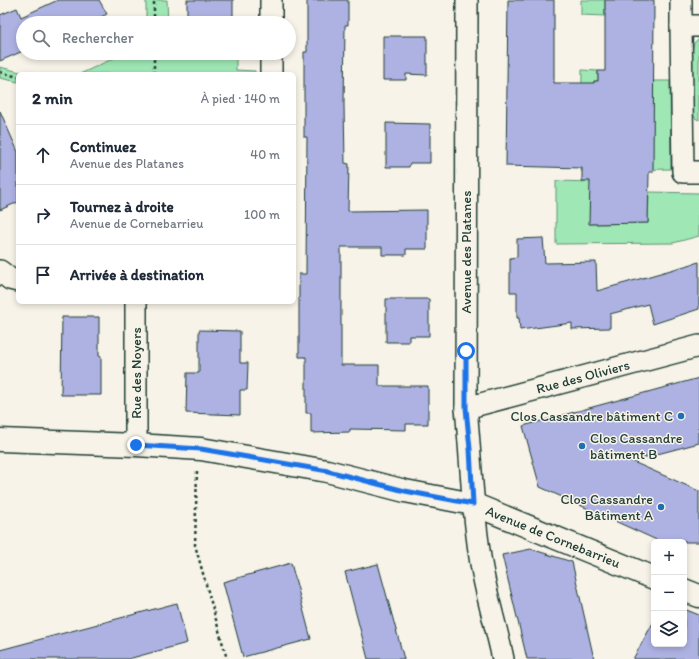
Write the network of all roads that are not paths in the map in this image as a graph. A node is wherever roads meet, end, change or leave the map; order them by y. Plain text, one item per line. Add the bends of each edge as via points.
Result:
1 (271, 0) edge
2 (467, 0) edge
3 (681, 0) edge
4 (271, 16) edge
5 (690, 26) edge
6 (271, 60) edge
7 (271, 72) edge
8 (699, 172) edge
9 (0, 271) edge
10 (16, 280) edge
11 (136, 304) edge
12 (699, 346) edge
13 (466, 408) junction
14 (0, 440) edge
15 (136, 445) junction
16 (473, 504) junction
17 (651, 577) edge
18 (687, 591) edge
19 (699, 596) edge
20 (503, 659) edge

1 - 4 street
2 - 13 street, Avenue des Platanes
3 - 5 street
5 - 8 street via 683,172
6 - 7 street
9 - 10 street
11 - 15 street, Rue des Noyers
12 - 13 street, Rue des Oliviers
13 - 16 street, Avenue des Platanes
14 - 15 street, Avenue de Cornebarrieu
15 - 16 street, Avenue de Cornebarrieu via 201,449 328,471 405,491
16 - 17 street, Avenue de Cornebarrieu
16 - 20 street, Avenue des Platanes via 480,558
18 - 19 street

